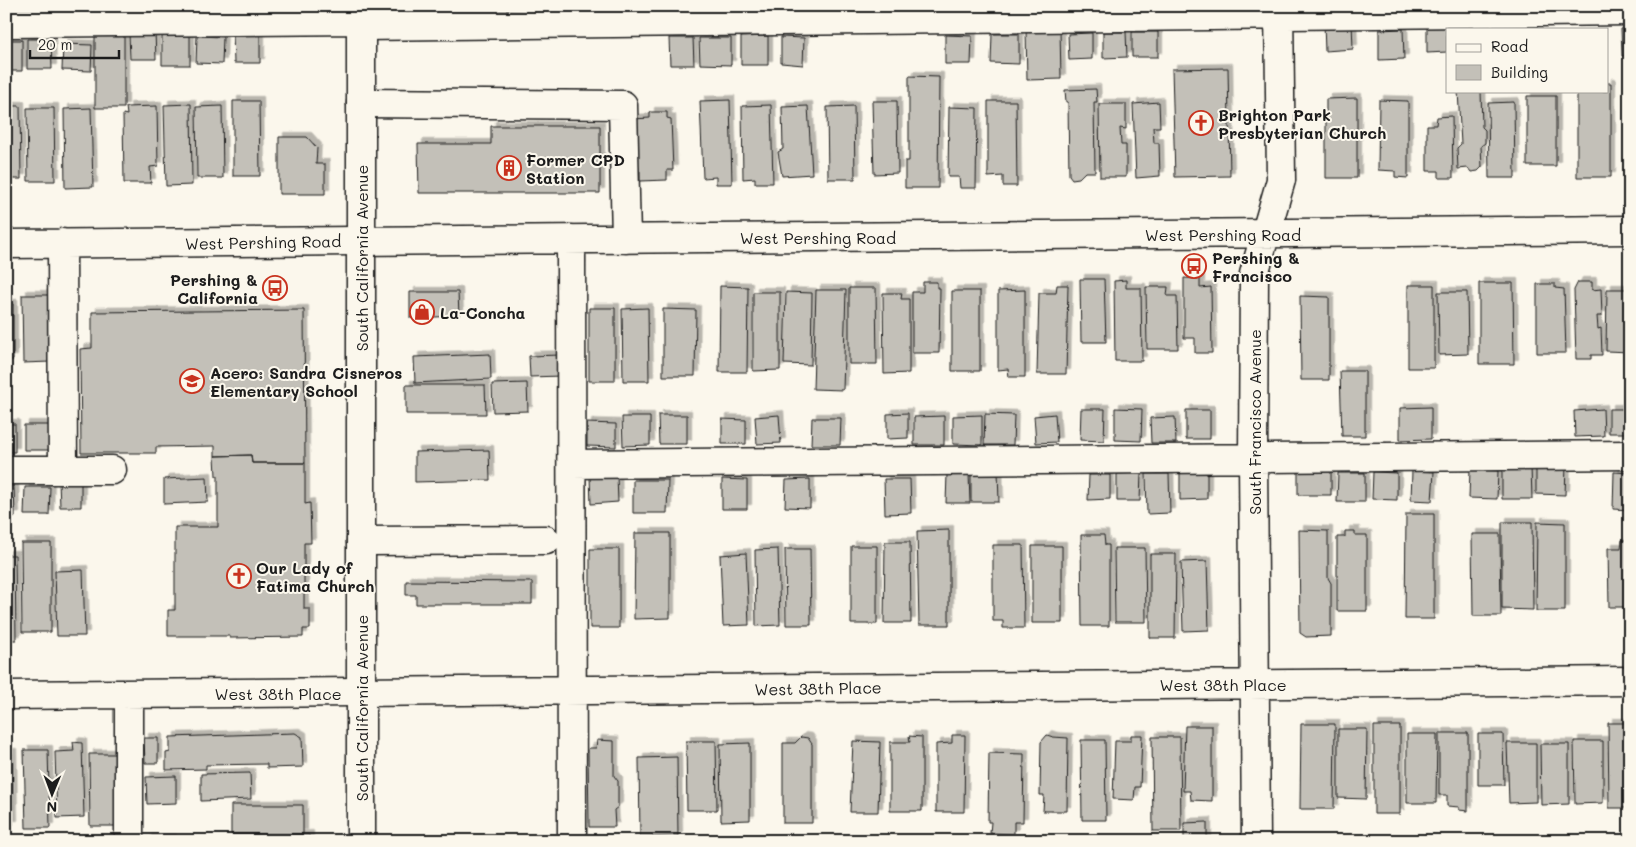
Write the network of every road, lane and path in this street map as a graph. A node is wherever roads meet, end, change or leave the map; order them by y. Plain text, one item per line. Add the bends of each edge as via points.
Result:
1 (1279, 11) edge
2 (1630, 11) edge
3 (361, 17) edge
4 (6, 22) edge
5 (361, 103) junction
6 (1630, 230) edge
7 (1266, 233) junction
8 (571, 239) junction
9 (626, 239) junction
10 (361, 240) junction
11 (62, 243) junction
12 (6, 244) edge
13 (1630, 454) edge
14 (1253, 458) junction
15 (572, 464) junction
16 (6, 470) edge
17 (64, 470) junction
18 (112, 470) dead end
19 (546, 540) dead end
20 (361, 541) junction
21 (1630, 680) edge
22 (1255, 684) junction
23 (572, 690) junction
24 (361, 692) junction
25 (129, 694) junction
26 (6, 696) edge
27 (129, 841) edge
28 (361, 841) edge
29 (572, 841) edge
30 (1256, 841) edge

1 - 2 street
1 - 3 street
1 - 7 street, South Francisco Avenue via 1281,180
3 - 4 street
3 - 5 street, South California Avenue
5 - 9 street via 624,105
5 - 10 street, South California Avenue
6 - 7 street, West Pershing Road
7 - 9 street, West Pershing Road
7 - 14 street, South Francisco Avenue via 1254,274
8 - 9 street, West Pershing Road
8 - 10 street, West Pershing Road
8 - 15 street
10 - 11 street, West Pershing Road
10 - 20 street, South California Avenue
11 - 12 street, West Pershing Road
11 - 17 street
13 - 14 street
14 - 15 street
14 - 22 street, South Francisco Avenue
15 - 23 street
16 - 17 street
17 - 18 street
19 - 20 street
20 - 24 street, South California Avenue
21 - 22 street, West 38th Place
22 - 23 street, West 38th Place
22 - 30 street, South Francisco Avenue
23 - 24 street, West 38th Place
23 - 29 street
24 - 25 street, West 38th Place
24 - 28 street, South California Avenue
25 - 26 street, West 38th Place
25 - 27 street

